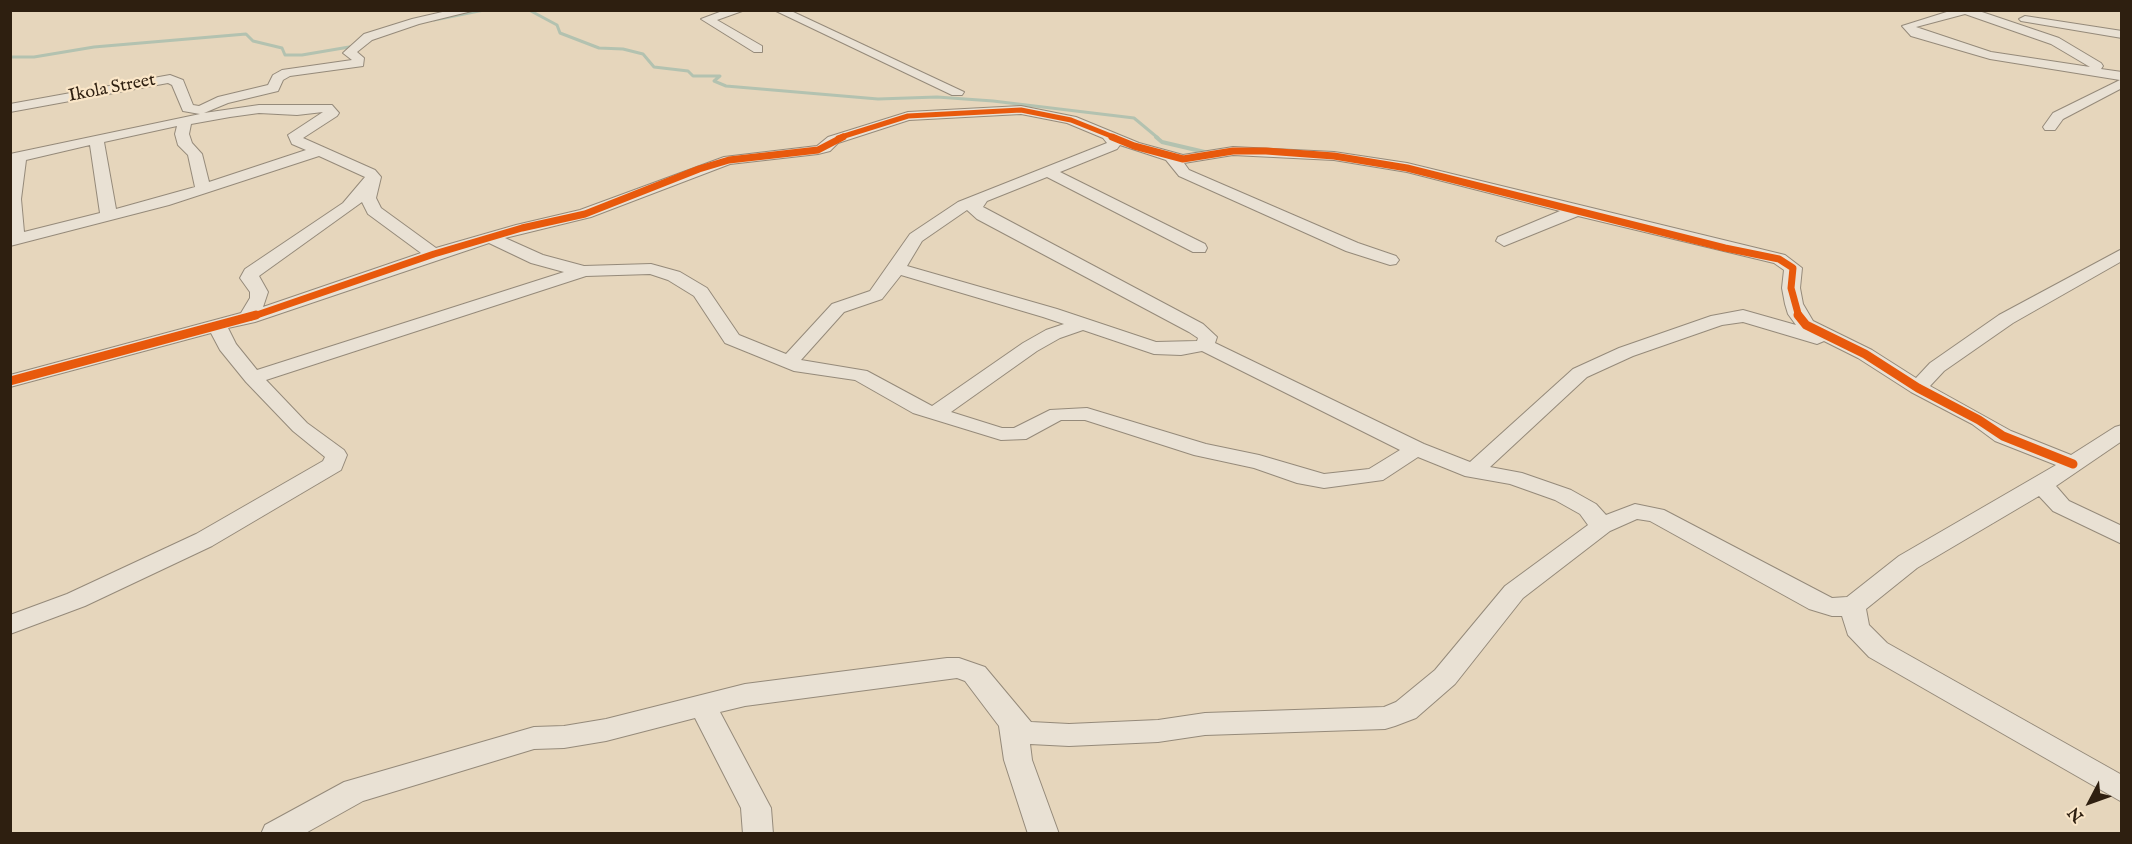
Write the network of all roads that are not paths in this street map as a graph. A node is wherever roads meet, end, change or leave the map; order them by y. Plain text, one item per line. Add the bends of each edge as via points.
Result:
1 (471, 10) edge
2 (740, 10) edge
3 (779, 10) edge
4 (1966, 11) edge
5 (2121, 35) edge
6 (758, 49) dead end
7 (2119, 78) edge
8 (957, 92) dead end
9 (10, 108) edge
10 (185, 121) junction
11 (2050, 127) dead end
12 (1108, 135) junction
13 (96, 140) junction
14 (320, 152) junction
15 (1171, 157) junction
16 (15, 158) edge
17 (1047, 171) junction
18 (371, 183) junction
19 (203, 189) junction
20 (977, 201) junction
21 (1575, 211) junction
22 (110, 216) junction
23 (489, 237) junction
24 (13, 240) edge
25 (1504, 241) dead end
26 (1199, 248) dead end
27 (434, 254) junction
28 (2121, 254) edge
29 (1389, 260) dead end
30 (895, 268) junction
31 (584, 271) junction
32 (248, 318) junction
33 (1083, 324) junction
34 (217, 326) junction
35 (1846, 344) junction
36 (1204, 345) junction
37 (789, 363) junction
38 (253, 378) junction
39 (10, 381) edge
40 (1918, 388) junction
41 (934, 414) junction
42 (2121, 431) edge
43 (1416, 449) junction
44 (2073, 464) junction
45 (1473, 471) junction
46 (2042, 485) junction
47 (2020, 497) junction
48 (2061, 506) junction
49 (1602, 526) junction
50 (2121, 536) edge
51 (1853, 606) junction
52 (10, 625) edge
53 (702, 705) junction
54 (1013, 723) junction
55 (2121, 790) edge
56 (276, 834) edge
57 (758, 834) edge
58 (1044, 834) edge

1 - 9 street, Ikola Street via 416,21 368,37 349,53 360,63 287,73 278,78 273,88 223,100 201,110 188,108 178,82 170,79
2 - 6 street via 707,19
3 - 8 street
4 - 5 street
4 - 7 street via 2055,41
4 - 7 street via 1908,26 1915,33 1990,55
7 - 11 street via 2058,116
10 - 13 street
10 - 14 street via 259,109 327,108 332,113 329,116 295,135 297,141
10 - 19 street via 185,146 195,154
12 - 15 street
12 - 17 street via 1112,146
12 - 23 street via 1071,120 1021,110 908,116 833,140 825,148 729,160 585,214
13 - 16 street
13 - 22 street
14 - 18 street via 361,167 373,177
14 - 19 street
15 - 21 street via 1255,150 1334,156 1441,175
15 - 29 street via 1184,173
16 - 24 street
17 - 20 street
17 - 26 street
18 - 27 street via 368,198 374,211
18 - 32 street via 349,206 251,273 249,278 259,298
19 - 22 street
20 - 30 street via 964,205 916,238
20 - 36 street via 974,208 983,216 1196,328 1208,337
21 - 25 street
21 - 35 street via 1788,262 1794,272 1791,288 1797,314 1806,325
22 - 24 street
23 - 27 street
23 - 31 street via 537,259
27 - 32 street
28 - 40 street via 2006,319 1937,367
30 - 33 street
30 - 37 street via 876,295 834,311
31 - 37 street via 651,269 688,282 701,292 732,339
31 - 38 street
32 - 34 street
33 - 36 street via 1154,348
33 - 41 street via 1030,347
34 - 38 street via 227,346
34 - 39 street
35 - 40 street
35 - 45 street via 1743,316 1718,320 1626,352 1580,373
36 - 43 street
37 - 41 street via 860,375
38 - 52 street via 300,427 336,455 333,465 204,540 94,592
40 - 44 street via 2003,436
41 - 43 street via 1012,435 1051,416 1088,414 1202,450 1324,481 1375,475
42 - 44 street
43 - 45 street
44 - 46 street
45 - 49 street via 1514,478 1563,495 1588,509
46 - 47 street
46 - 48 street
47 - 48 street
47 - 51 street via 1908,562
48 - 50 street
49 - 51 street via 1621,515 1645,511 1818,603
49 - 54 street via 1514,592 1425,696 1406,710 1385,718 1205,724 1158,731 1069,735 1025,733
51 - 55 street via 1857,628 1878,650
53 - 54 street via 745,695 959,668 975,674
53 - 56 street via 606,730 534,738 454,760 354,791
53 - 57 street via 756,808
54 - 58 street via 1018,760

